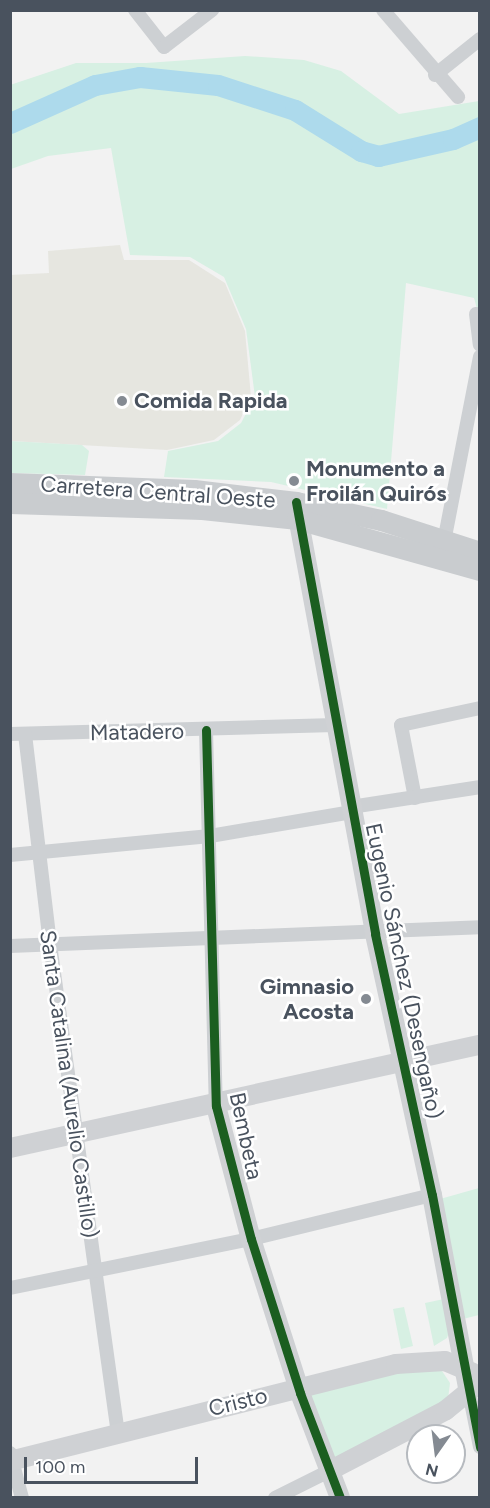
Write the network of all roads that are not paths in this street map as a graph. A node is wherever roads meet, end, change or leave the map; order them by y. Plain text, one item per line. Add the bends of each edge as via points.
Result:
1 (135, 10) edge
2 (212, 10) edge
3 (383, 10) edge
4 (480, 39) edge
5 (435, 75) junction
6 (458, 97) dead end
7 (476, 314) dead end
8 (480, 345) edge
9 (480, 357) edge
10 (10, 483) edge
11 (94, 495) junction
12 (10, 503) edge
13 (296, 511) junction
14 (443, 549) junction
15 (480, 552) edge
16 (480, 570) edge
17 (480, 708) edge
18 (336, 725) junction
19 (206, 730) junction
20 (18, 734) edge
21 (480, 787) edge
22 (415, 798) junction
23 (352, 809) junction
24 (210, 836) junction
25 (40, 854) junction
26 (10, 855) edge
27 (480, 927) edge
28 (375, 934) junction
29 (214, 939) junction
30 (50, 944) junction
31 (10, 945) edge
32 (480, 1045) edge
33 (401, 1065) junction
34 (216, 1106) junction
35 (77, 1132) junction
36 (10, 1148) edge
37 (432, 1195) junction
38 (251, 1239) junction
39 (95, 1271) junction
40 (10, 1288) edge
41 (422, 1360) junction
42 (469, 1375) edge
43 (298, 1386) junction
44 (446, 1410) junction
45 (118, 1432) junction
46 (480, 1447) edge
47 (11, 1458) edge
48 (329, 1471) junction
49 (22, 1497) edge
50 (275, 1497) edge
51 (340, 1497) edge

1 - 2 street via 164,47
3 - 5 street
4 - 5 street
5 - 6 street
7 - 8 street
9 - 14 street
10 - 11 main road, Carretera Central Oeste
11 - 12 main road, Carretera Central Oeste
11 - 13 main road, Carretera Central Oeste via 202,509
13 - 14 main road, Carretera Central Oeste
13 - 18 street, Eugenio Sánchez (Desengaño)
14 - 15 main road, Carretera Central Oeste
14 - 16 main road, Carretera Central Oeste
17 - 22 street via 400,725
18 - 19 street, Matadero
18 - 23 street, Eugenio Sánchez (Desengaño)
19 - 20 street, Matadero
19 - 24 street, Bembeta
20 - 25 street, Santa Catalina (Aurelio Castillo)
21 - 22 street
22 - 23 street
23 - 24 street
23 - 28 street, Eugenio Sánchez (Desengaño)
24 - 25 street
24 - 29 street, Bembeta
25 - 26 street
25 - 30 street, Santa Catalina (Aurelio Castillo)
27 - 28 street
28 - 29 street
28 - 33 street, Eugenio Sánchez (Desengaño)
29 - 30 street
29 - 34 street, Bembeta
30 - 31 street
30 - 35 street, Santa Catalina (Aurelio Castillo)
32 - 33 street
33 - 34 street
33 - 37 street, Eugenio Sánchez (Desengaño)
34 - 35 street
34 - 38 street, Bembeta
35 - 36 street
35 - 39 street, Santa Catalina (Aurelio Castillo)
37 - 38 street
37 - 42 street, Eugenio Sánchez (Desengaño)
38 - 39 street
38 - 43 street, Bembeta
39 - 40 street
39 - 45 street, Santa Catalina (Aurelio Castillo)
41 - 42 street, Cristo
41 - 43 street, Cristo
41 - 44 street via 445,1367 453,1377 454,1400
42 - 44 street
42 - 46 street, Eugenio Sánchez (Desengaño)
43 - 45 street, Cristo
43 - 48 street, Bembeta
44 - 48 street
45 - 47 street, Cristo
47 - 49 street
48 - 50 street
48 - 51 street, Bembeta

